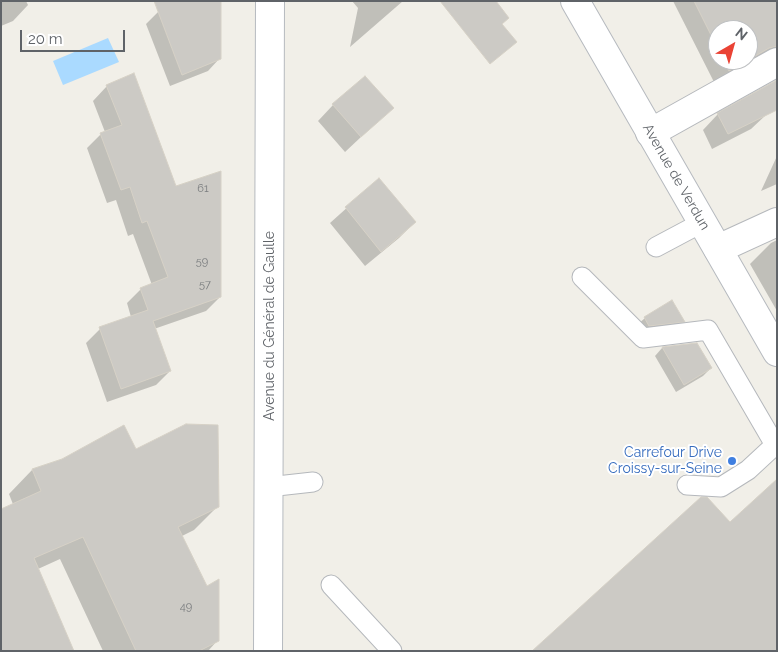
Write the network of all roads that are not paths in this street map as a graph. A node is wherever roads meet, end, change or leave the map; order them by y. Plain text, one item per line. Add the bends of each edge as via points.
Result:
1 (270, 1) edge
2 (575, 1) edge
3 (777, 62) edge
4 (650, 133) junction
5 (703, 222) junction
6 (777, 222) edge
7 (656, 247) dead end
8 (718, 249) junction
9 (582, 277) dead end
10 (777, 352) edge
11 (313, 482) dead end
12 (687, 485) dead end
13 (268, 487) junction
14 (331, 584) dead end
15 (268, 651) edge
16 (392, 651) edge

1 - 13 main road, Avenue du Général de Gaulle
2 - 4 main road, Avenue de Verdun
3 - 4 main road
4 - 5 main road, Avenue de Verdun
5 - 7 lane
5 - 8 main road, Avenue de Verdun
6 - 8 main road
8 - 10 main road, Avenue de Verdun
9 - 12 lane via 643,338 708,330 775,445 748,470 721,487
11 - 13 lane
13 - 15 main road, Avenue du Général de Gaulle
14 - 16 lane

